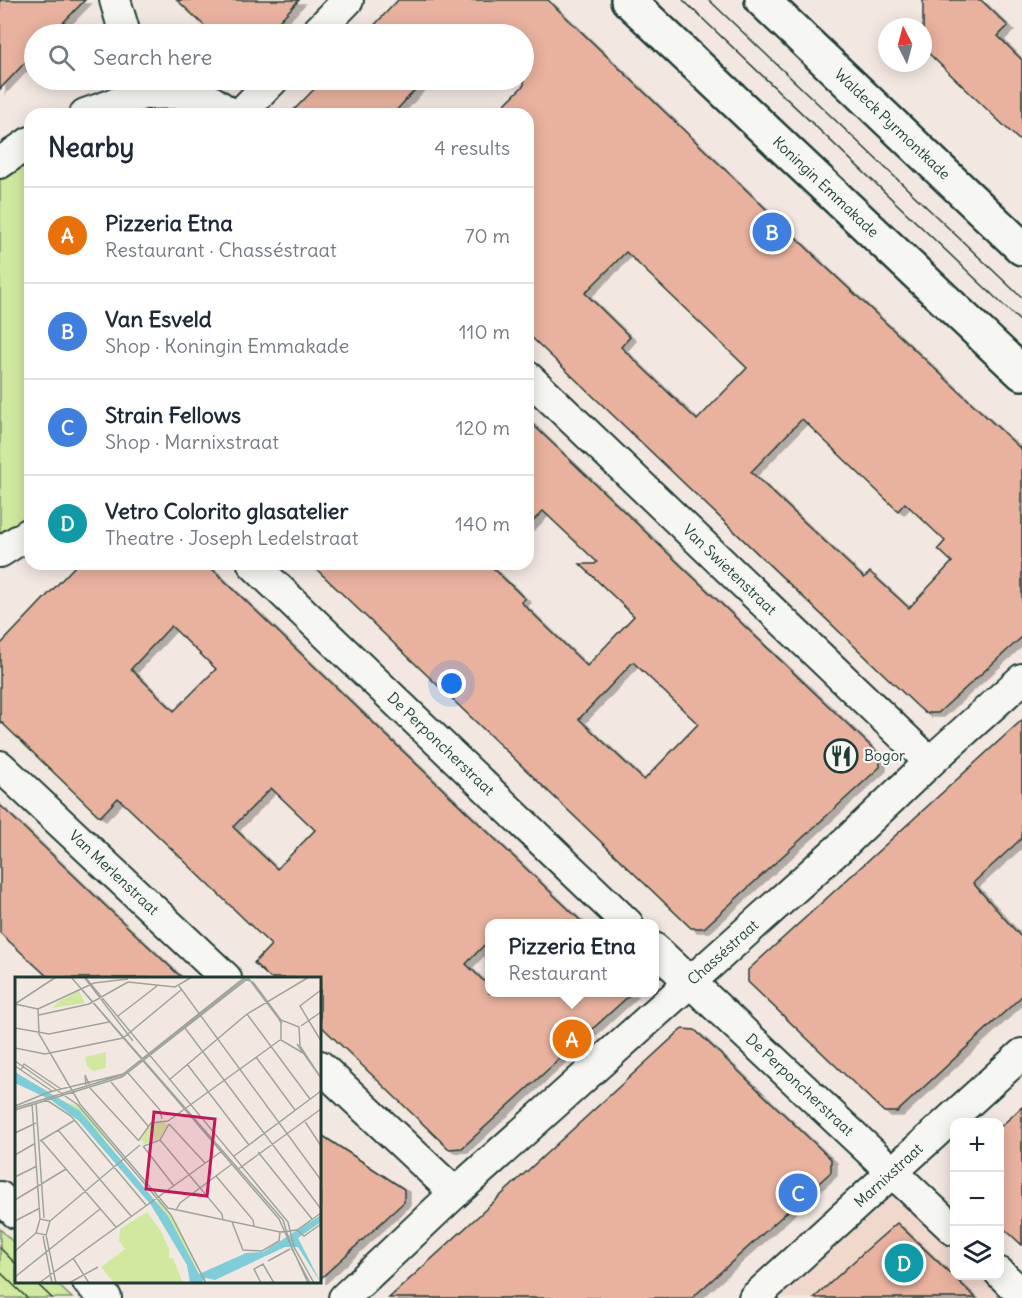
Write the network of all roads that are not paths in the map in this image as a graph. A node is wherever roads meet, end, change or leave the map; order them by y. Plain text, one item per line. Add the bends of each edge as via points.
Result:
1 (115, 0) edge
2 (348, 0) edge
3 (628, 0) edge
4 (762, 0) edge
5 (122, 24) edge
6 (325, 24) edge
7 (135, 90) edge
8 (163, 90) edge
9 (263, 90) edge
10 (97, 108) edge
11 (222, 108) edge
12 (246, 108) edge
13 (24, 146) edge
14 (0, 163) edge
15 (1022, 249) edge
16 (1022, 373) edge
17 (534, 383) edge
18 (24, 537) edge
19 (0, 552) edge
20 (259, 570) edge
21 (1022, 679) edge
22 (930, 762) junction
23 (0, 766) edge
24 (623, 919) edge
25 (659, 953) edge
26 (225, 977) edge
27 (690, 982) junction
28 (1022, 1054) edge
29 (321, 1067) edge
30 (893, 1171) junction
31 (455, 1193) junction
32 (0, 1197) edge
33 (15, 1212) edge
34 (950, 1226) edge
35 (1004, 1278) edge
36 (90, 1283) edge
37 (1022, 1295) edge
38 (106, 1298) edge
39 (344, 1298) edge
40 (754, 1298) edge

1 - 5 street
2 - 6 street
3 - 16 main road, Koningin Emmakade
4 - 15 main road, Waldeck Pyrmontkade
7 - 10 street
8 - 11 street via 210,100
9 - 12 street
13 - 14 street
17 - 22 street, Van Swietenstraat
18 - 19 street
20 - 24 street, De Perponcherstraat
21 - 22 street, Chasséstraat
22 - 27 street, Chasséstraat
23 - 26 street, Van Merlenstraat
25 - 27 street, De Perponcherstraat
27 - 30 street, De Perponcherstraat
27 - 31 street, Chasséstraat
28 - 30 street, Marnixstraat
29 - 31 street
30 - 34 street, De Perponcherstraat
30 - 40 street, Marnixstraat
31 - 39 street, Chasséstraat
32 - 33 street
35 - 37 street
36 - 38 street

